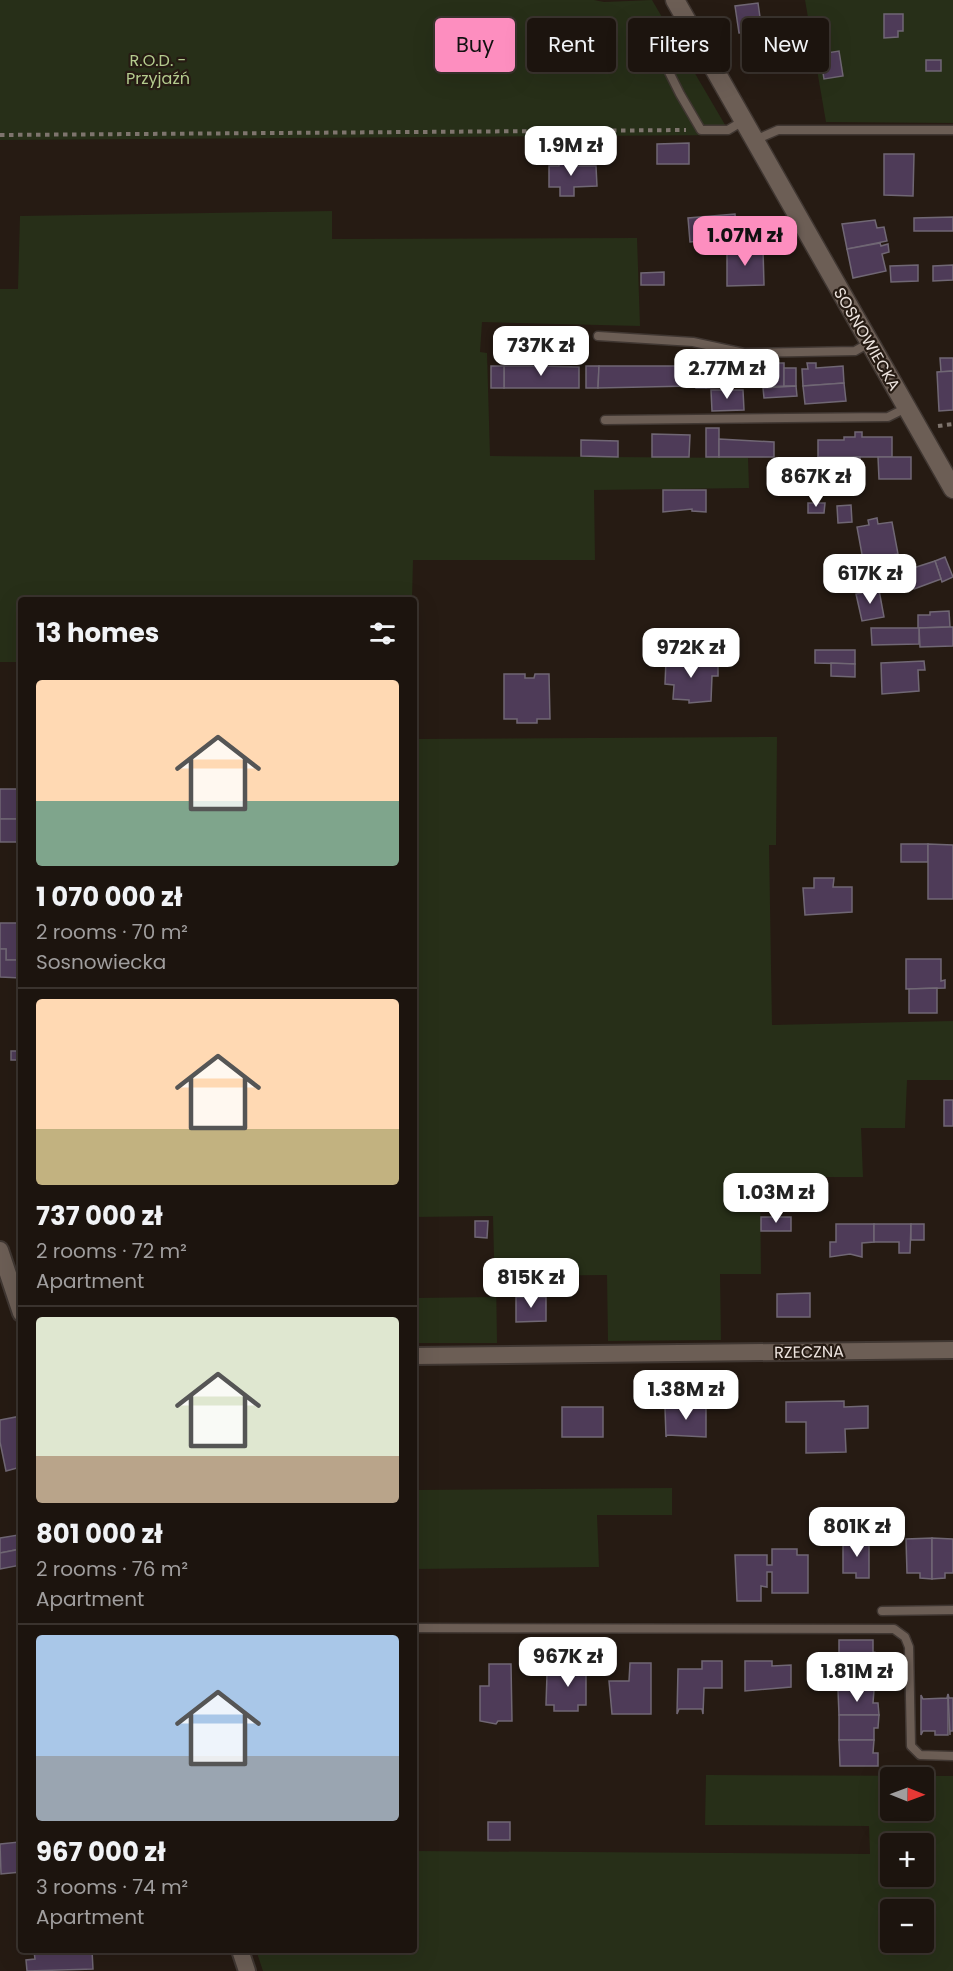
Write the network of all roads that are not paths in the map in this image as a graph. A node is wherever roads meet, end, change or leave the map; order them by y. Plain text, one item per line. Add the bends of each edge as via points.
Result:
1 (675, 0) edge
2 (669, 72) edge
3 (744, 120) junction
4 (953, 130) edge
5 (755, 140) junction
6 (598, 336) dead end
7 (869, 343) junction
8 (906, 408) junction
9 (605, 420) dead end
10 (953, 489) edge
11 (0, 1250) edge
12 (18, 1304) edge
13 (953, 1350) edge
14 (417, 1356) edge
15 (882, 1611) dead end
16 (953, 1611) edge
17 (417, 1628) edge
18 (953, 1755) edge
19 (241, 1953) edge
20 (247, 1971) edge

1 - 3 street, SOSNOWIECKA
2 - 3 lane via 701,130 729,130
3 - 5 street, SOSNOWIECKA
4 - 5 lane via 778,130
5 - 7 street, SOSNOWIECKA
6 - 7 lane via 693,342 744,353 855,351
7 - 8 street, SOSNOWIECKA
8 - 9 lane via 888,417
8 - 10 street, SOSNOWIECKA
11 - 12 street
13 - 14 street, RZECZNA
15 - 16 lane
17 - 18 lane via 894,1629 905,1636 909,1647 911,1746 920,1755
19 - 20 street

